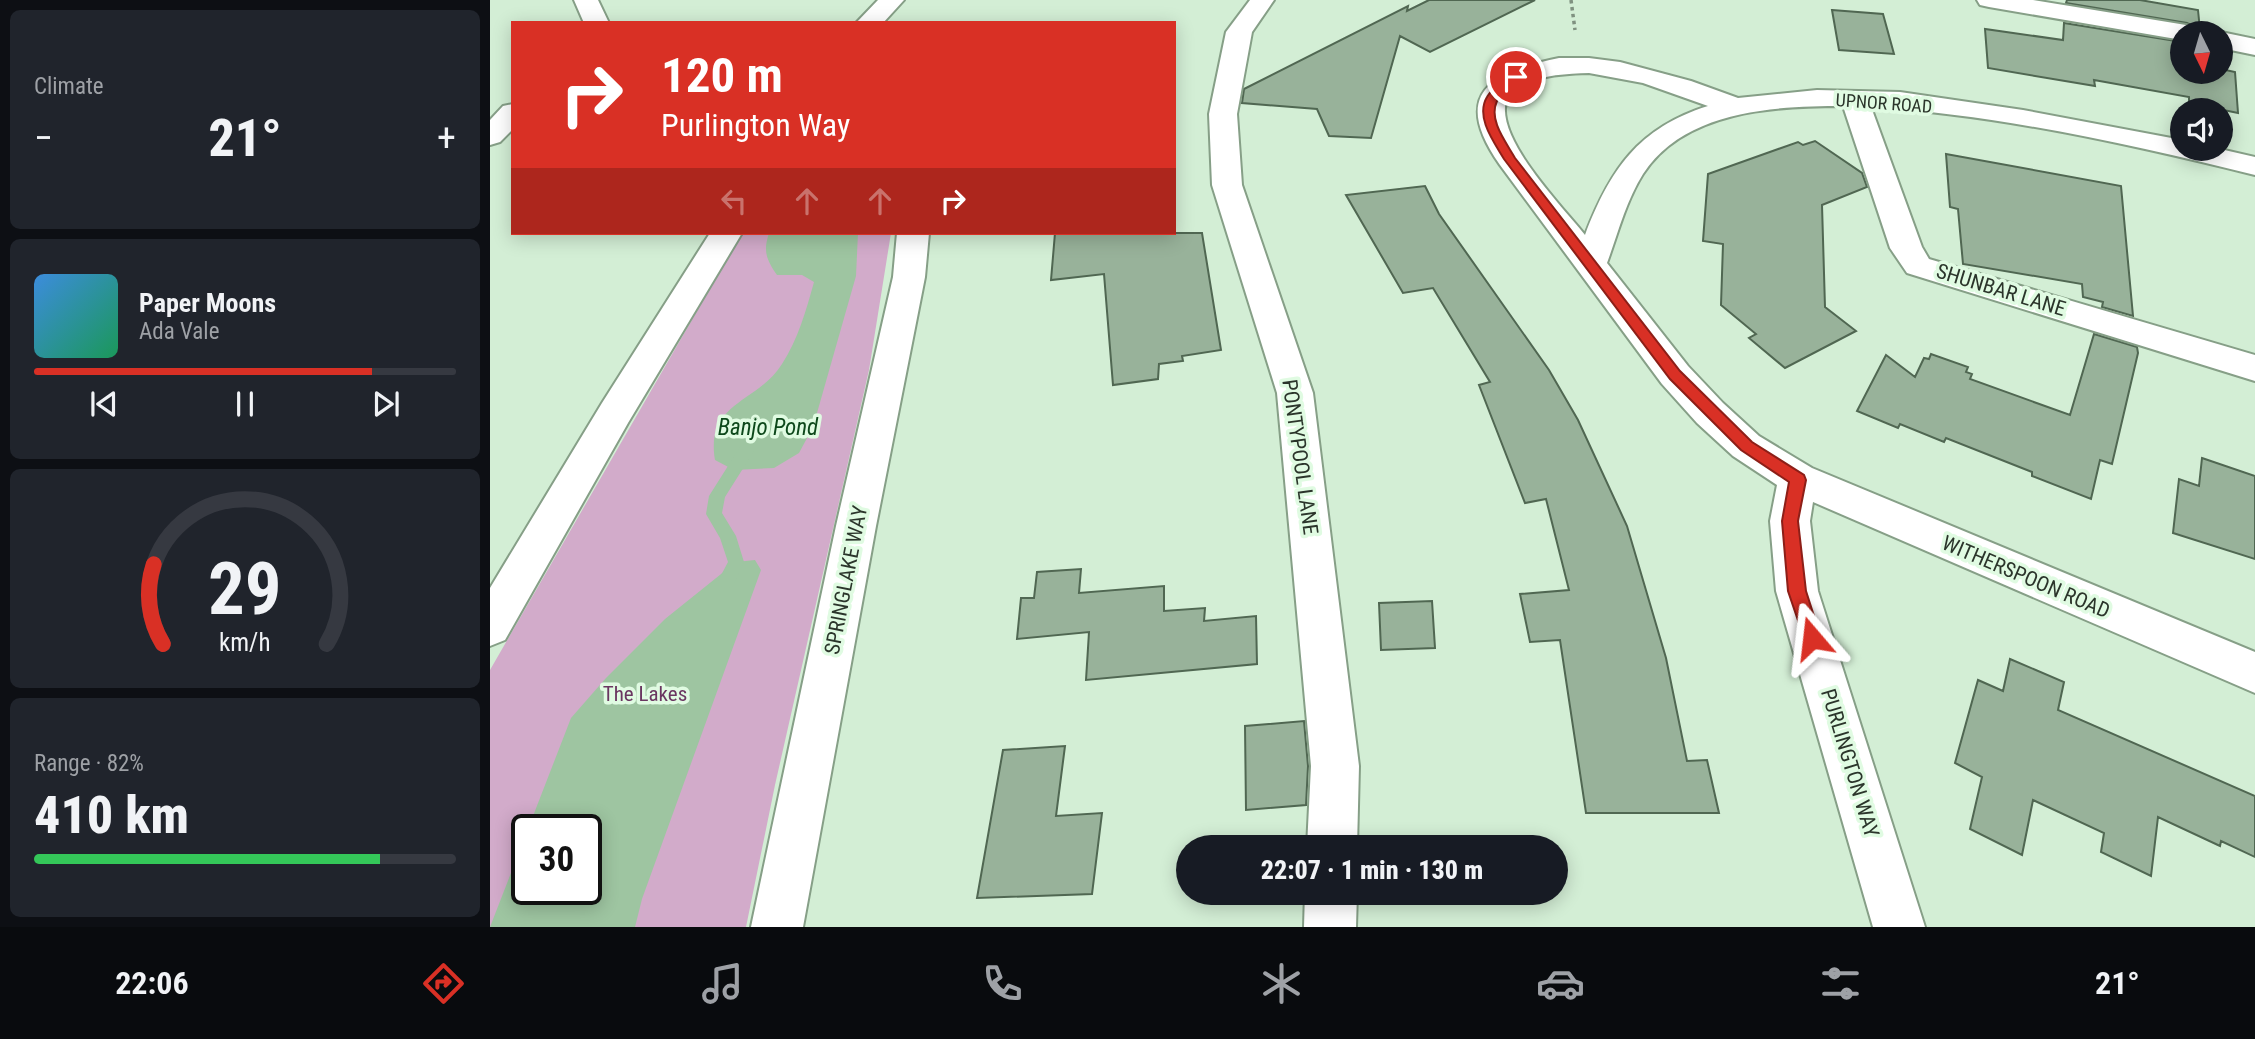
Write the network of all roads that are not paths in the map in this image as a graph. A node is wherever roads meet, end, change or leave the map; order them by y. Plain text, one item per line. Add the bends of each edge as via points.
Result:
1 (586, 0) edge
2 (892, 0) edge
3 (902, 0) edge
4 (1262, 0) edge
5 (1989, 0) edge
6 (596, 21) edge
7 (870, 21) edge
8 (905, 21) edge
9 (2170, 30) edge
10 (2233, 42) edge
11 (2255, 47) edge
12 (1853, 99) junction
13 (1735, 107) junction
14 (511, 114) edge
15 (490, 136) edge
16 (2255, 166) edge
17 (725, 235) edge
18 (913, 235) edge
19 (1590, 264) junction
20 (2255, 368) edge
21 (1798, 480) junction
22 (490, 626) edge
23 (2255, 673) edge
24 (1332, 835) edge
25 (1331, 905) edge
26 (778, 927) edge
27 (1331, 927) edge
28 (1899, 927) edge

1 - 6 street
2 - 7 street
3 - 8 street
4 - 24 street, PONTYPOOL LANE via 1240,32 1223,114 1227,185 1296,393 1335,766
5 - 9 street
10 - 11 street
12 - 13 street, UPNOR ROAD
12 - 16 street, UPNOR ROAD via 2028,119
12 - 20 street, SHUNBAR LANE via 1906,248 1918,266
13 - 19 street, UPNOR ROAD via 1702,118 1650,148 1619,188
13 - 19 street via 1686,87 1578,65 1534,70 1501,87 1492,98 1489,113 1501,146
14 - 15 street
17 - 22 street
18 - 26 street, SPRINGLAKE WAY via 909,277
19 - 21 street via 1710,413 1746,446
21 - 23 street, WITHERSPOON ROAD
21 - 28 street, PURLINGTON WAY via 1790,521 1797,591
25 - 27 street

